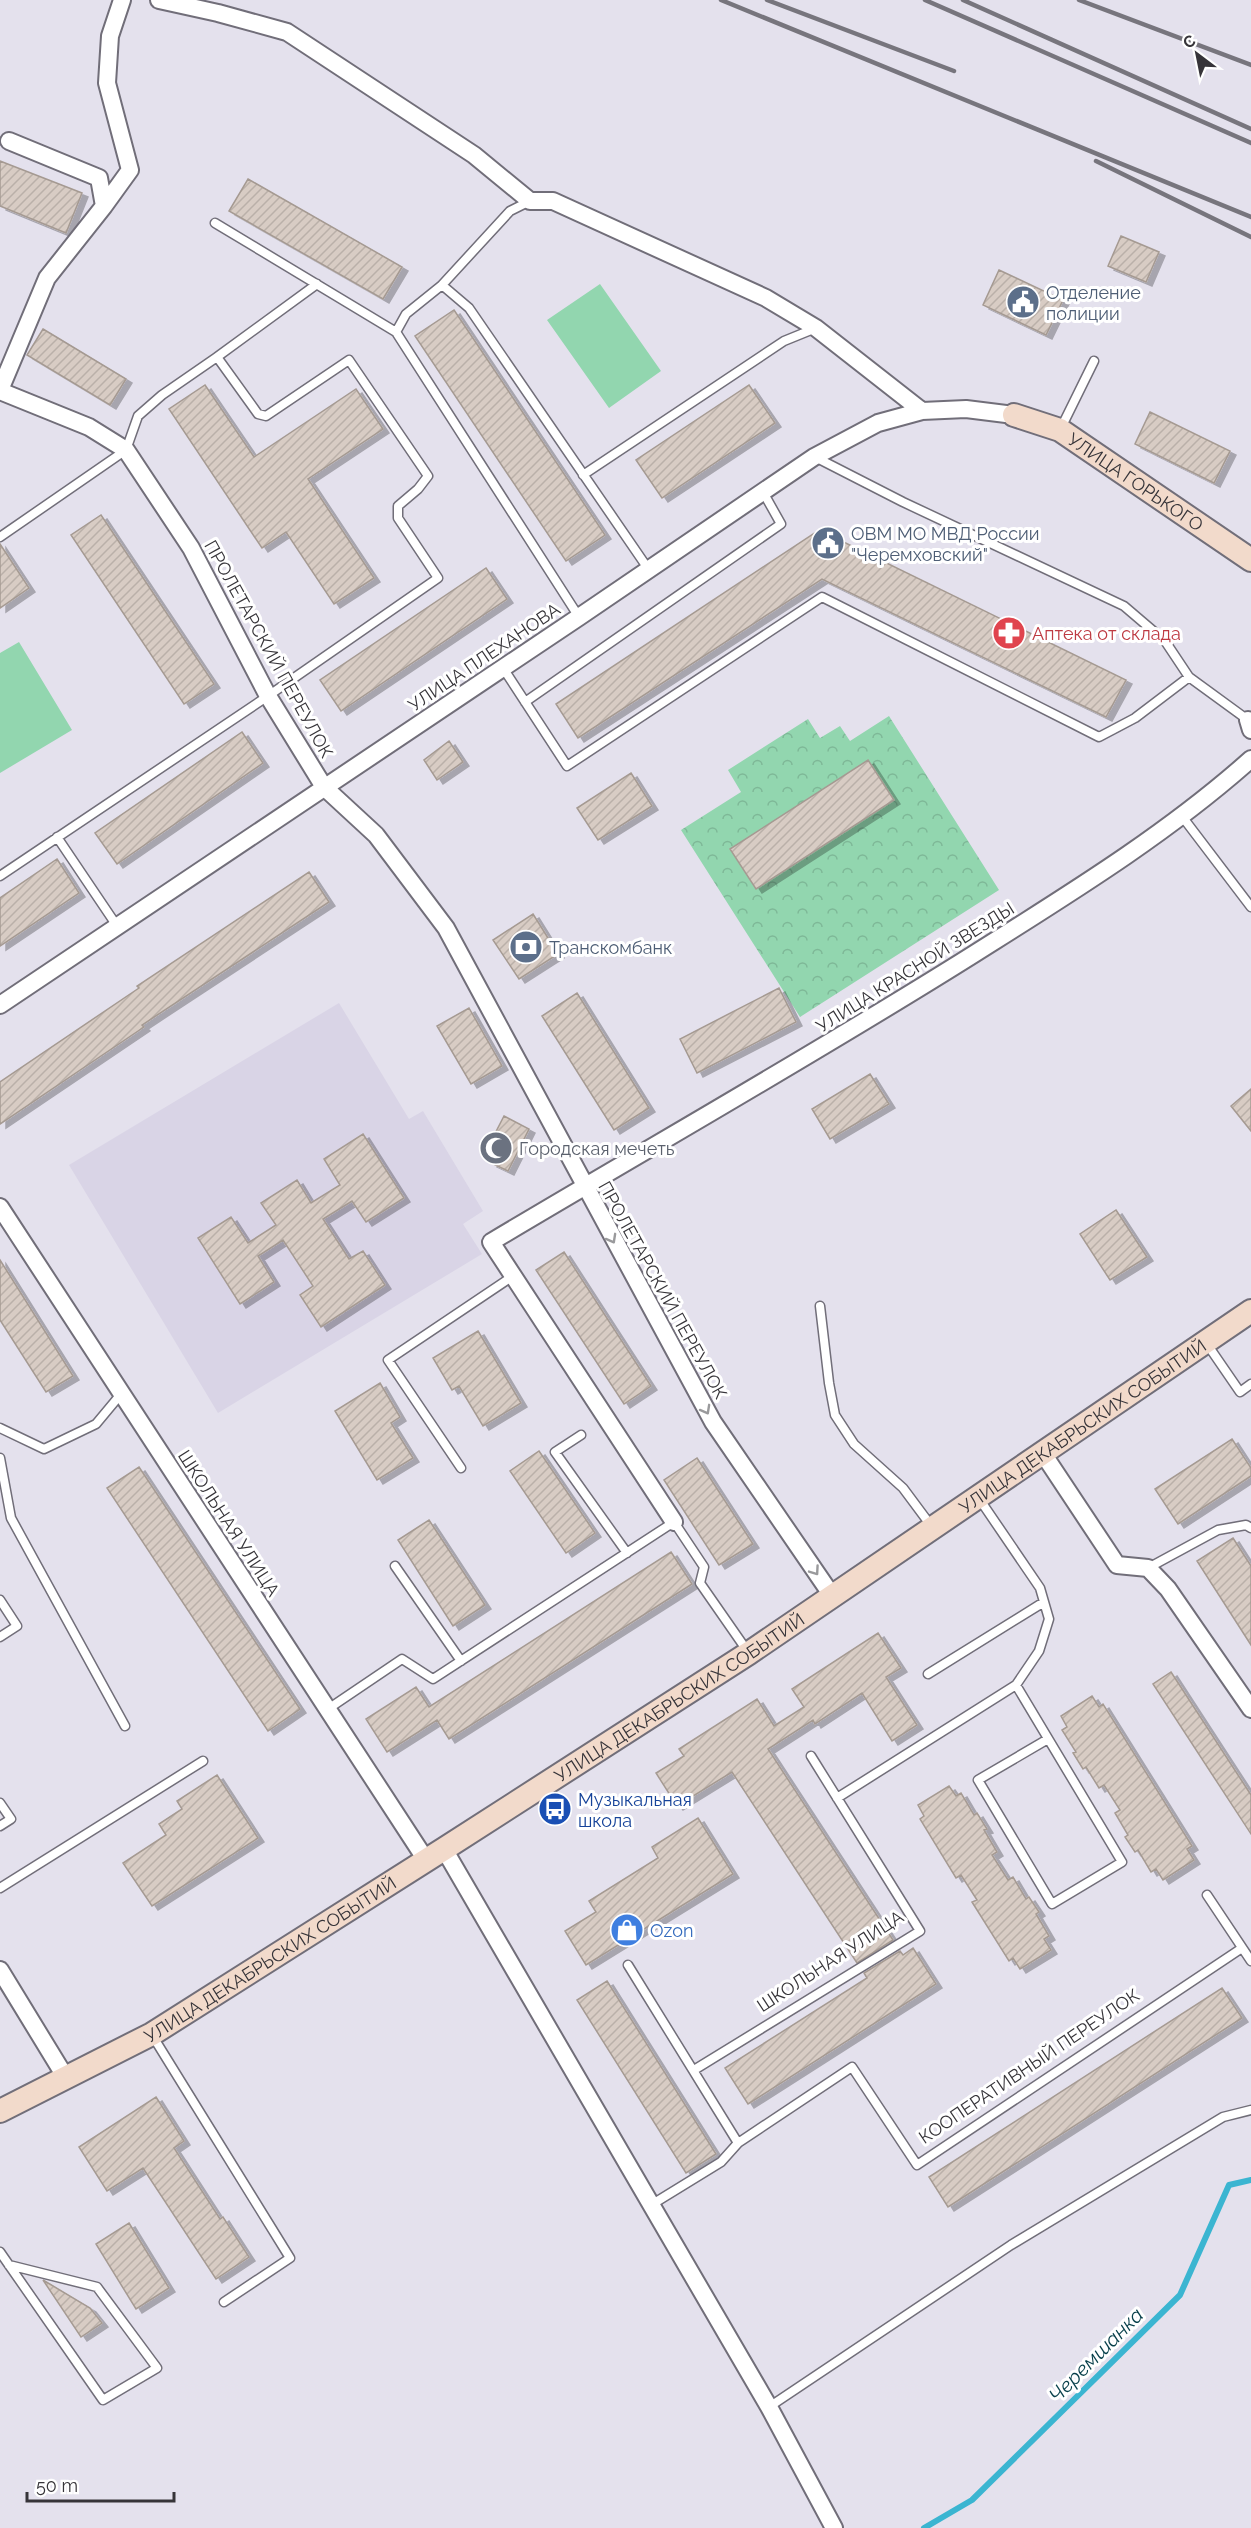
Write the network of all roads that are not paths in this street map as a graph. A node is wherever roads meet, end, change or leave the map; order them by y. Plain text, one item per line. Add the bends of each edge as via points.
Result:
1 (122, 0) edge
2 (159, 0) edge
3 (9, 141) dead end
4 (530, 201) junction
5 (104, 206) junction
6 (215, 223) dead end
7 (317, 284) junction
8 (442, 285) junction
9 (816, 328) junction
10 (396, 332) junction
11 (217, 357) junction
12 (1094, 361) dead end
13 (0, 391) edge
14 (921, 411) junction
15 (1014, 415) joint
16 (1060, 430) junction
17 (126, 450) junction
18 (814, 457) junction
19 (583, 475) junction
20 (763, 492) junction
21 (0, 537) edge
22 (1245, 552) edge
23 (649, 570) junction
24 (579, 617) junction
25 (502, 668) junction
26 (1189, 677) junction
27 (268, 696) junction
28 (525, 702) junction
29 (1249, 725) edge
30 (1251, 759) edge
31 (324, 787) junction
32 (1181, 815) junction
33 (57, 837) junction
34 (0, 876) edge
35 (1251, 907) edge
36 (117, 926) junction
37 (0, 1005) edge
38 (584, 1187) junction
39 (0, 1207) edge
40 (513, 1276) junction
41 (1251, 1298) edge
42 (820, 1306) dead end
43 (1251, 1311) edge
44 (1211, 1337) junction
45 (1251, 1384) edge
46 (121, 1394) junction
47 (0, 1428) edge
48 (581, 1435) dead end
49 (1042, 1452) junction
50 (0, 1458) edge
51 (460, 1468) dead end
52 (977, 1497) junction
53 (674, 1522) junction
54 (933, 1528) junction
55 (1251, 1528) edge
56 (627, 1553) junction
57 (395, 1566) dead end
58 (1148, 1568) junction
59 (833, 1597) junction
60 (0, 1600) edge
61 (1044, 1602) junction
62 (0, 1637) edge
63 (749, 1653) junction
64 (461, 1661) junction
65 (928, 1674) dead end
66 (1016, 1685) junction
67 (328, 1709) junction
68 (1251, 1709) edge
69 (125, 1726) dead end
70 (1048, 1739) junction
71 (811, 1756) dead end
72 (203, 1761) dead end
73 (837, 1798) junction
74 (0, 1803) edge
75 (0, 1826) edge
76 (435, 1854) junction
77 (0, 1888) edge
78 (1207, 1895) dead end
79 (1242, 1948) junction
80 (1251, 1961) edge
81 (628, 1965) dead end
82 (0, 1970) edge
83 (152, 2034) junction
84 (694, 2070) junction
85 (66, 2078) junction
86 (0, 2110) edge
87 (1251, 2110) edge
88 (0, 2127) edge
89 (738, 2143) junction
90 (651, 2205) junction
91 (0, 2253) edge
92 (9, 2265) junction
93 (224, 2302) dead end
94 (769, 2407) junction
95 (834, 2528) edge

1 - 5 street via 110,36 107,83 130,170
2 - 4 street via 287,32 474,155
3 - 5 street via 99,178
4 - 8 lane via 510,211
4 - 9 street via 553,201 766,298
5 - 13 street via 46,278
6 - 7 lane
7 - 10 lane
7 - 11 lane
8 - 10 lane via 406,314
8 - 19 lane via 469,308
9 - 14 street
9 - 19 lane via 784,341
10 - 24 lane
11 - 17 lane via 138,416
11 - 27 lane via 258,414 266,416 349,360 428,476 398,506 398,518 438,578
12 - 16 lane
13 - 17 street via 89,427
14 - 15 street, УЛИЦА ПЛЕХАНОВА via 966,408
14 - 18 street, УЛИЦА ПЛЕХАНОВА via 878,423
15 - 16 street, УЛИЦА ГОРЬКОГО
16 - 22 street, УЛИЦА ГОРЬКОГО
17 - 21 lane
17 - 27 street, ПРОЛЕТАРСКИЙ ПЕРЕУЛОК via 191,548
18 - 20 street, УЛИЦА ПЛЕХАНОВА
18 - 26 lane via 1124,606 1165,641
19 - 23 lane
20 - 23 street, УЛИЦА ПЛЕХАНОВА
20 - 28 lane via 781,524
23 - 24 street, УЛИЦА ПЛЕХАНОВА
24 - 25 street, УЛИЦА ПЛЕХАНОВА
25 - 28 lane
25 - 31 street, УЛИЦА ПЛЕХАНОВА
26 - 28 lane via 1135,718 1099,737 822,597 567,766
26 - 29 lane
27 - 31 street, ПРОЛЕТАРСКИЙ ПЕРЕУЛОК
27 - 33 lane
30 - 32 street, УЛИЦА КРАСНОЙ ЗВЕЗДЫ
31 - 36 street, УЛИЦА ПЛЕХАНОВА
31 - 38 street, ПРОЛЕТАРСКИЙ ПЕРЕУЛОК via 376,835 446,928
32 - 35 lane
32 - 38 street, УЛИЦА КРАСНОЙ ЗВЕЗДЫ via 1085,884 889,1007
33 - 34 lane
33 - 36 lane
36 - 37 street, УЛИЦА ПЛЕХАНОВА
38 - 40 street, УЛИЦА КРАСНОЙ ЗВЕЗДЫ via 491,1242
38 -> 59 street, ПРОЛЕТАРСКИЙ ПЕРЕУЛОК via 712,1422
39 - 46 street, ШКОЛЬНАЯ УЛИЦА
40 - 51 lane via 388,1360
40 - 53 street
41 - 44 street, УЛИЦА ДЕКАБРЬСКИХ СОБЫТИЙ
42 - 54 lane via 835,1415 854,1444 903,1488
43 - 44 street, УЛИЦА ДЕКАБРЬСКИХ СОБЫТИЙ
44 - 45 lane via 1240,1392
44 - 49 street, УЛИЦА ДЕКАБРЬСКИХ СОБЫТИЙ
46 - 47 lane via 96,1424 44,1449
46 - 67 street, ШКОЛЬНАЯ УЛИЦА
48 - 56 lane via 555,1452
49 - 52 street, УЛИЦА ДЕКАБРЬСКИХ СОБЫТИЙ
49 - 58 street via 1118,1564
50 - 69 lane via 11,1518
52 - 54 street, УЛИЦА ДЕКАБРЬСКИХ СОБЫТИЙ
52 - 61 lane via 1040,1588
53 - 56 lane
53 - 63 lane via 704,1567 700,1583
54 - 59 street, УЛИЦА ДЕКАБРЬСКИХ СОБЫТИЙ
55 - 58 lane via 1246,1525 1218,1530
56 - 64 lane
57 - 64 lane
58 - 68 street via 1168,1589
59 - 63 street, УЛИЦА ДЕКАБРЬСКИХ СОБЫТИЙ
60 - 62 lane via 17,1626
61 - 65 lane
61 - 66 lane via 1049,1619 1039,1651
63 - 76 street, УЛИЦА ДЕКАБРЬСКИХ СОБЫТИЙ
64 - 67 lane via 433,1679 402,1659
66 - 70 lane
66 - 73 lane
67 - 76 street, ШКОЛЬНАЯ УЛИЦА
70 - 70 lane via 1122,1862 1052,1904 978,1780
71 - 73 lane, ШКОЛЬНАЯ УЛИЦА
72 - 77 lane
73 - 84 lane, ШКОЛЬНАЯ УЛИЦА via 920,1931
74 - 75 lane via 10,1819
76 - 83 street, УЛИЦА ДЕКАБРЬСКИХ СОБЫТИЙ
76 - 90 street, ШКОЛЬНАЯ УЛИЦА
78 - 79 lane
79 - 80 lane
79 - 89 lane, КООПЕРАТИВНЫЙ ПЕРЕУЛОК via 917,2165 852,2067
81 - 84 lane
82 - 85 street
83 - 85 street, УЛИЦА ДЕКАБРЬСКИХ СОБЫТИЙ
83 - 93 lane via 290,2258
84 - 89 lane
85 - 86 street, УЛИЦА ДЕКАБРЬСКИХ СОБЫТИЙ
85 - 88 street, УЛИЦА ДЕКАБРЬСКИХ СОБЫТИЙ
87 - 94 lane via 1223,2117 1030,2233
89 - 90 lane via 721,2162
90 - 94 street, ШКОЛЬНАЯ УЛИЦА
91 - 92 lane
92 - 92 lane via 103,2400 157,2368 97,2287
94 - 95 street, ШКОЛЬНАЯ УЛИЦА

